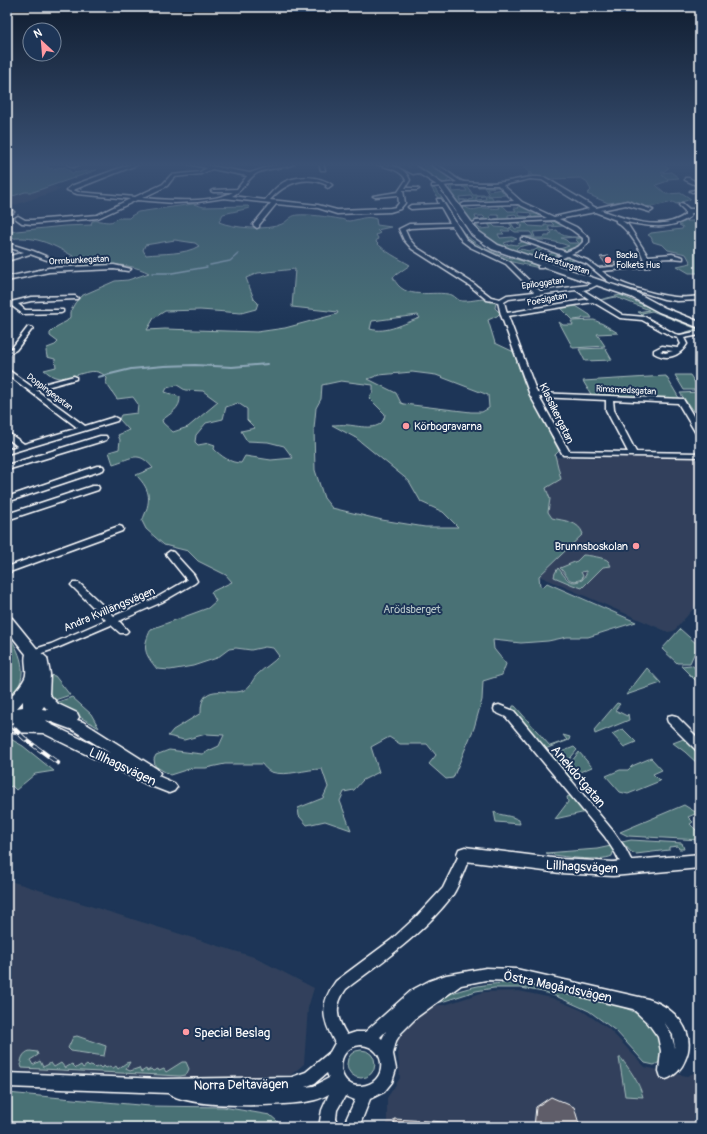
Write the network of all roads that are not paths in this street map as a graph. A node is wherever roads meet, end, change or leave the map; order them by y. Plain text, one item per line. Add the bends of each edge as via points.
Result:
1 (95, 217) edge
2 (263, 217) edge
3 (449, 217) edge
4 (456, 217) edge
5 (549, 217) edge
6 (563, 217) edge
7 (610, 217) edge
8 (614, 217) edge
9 (686, 217) edge
10 (18, 218) dead end
11 (553, 219) junction
12 (453, 224) junction
13 (476, 224) dead end
14 (257, 226) dead end
15 (523, 239) dead end
16 (7, 245) edge
17 (31, 252) junction
18 (566, 255) junction
19 (47, 258) dead end
20 (647, 258) junction
21 (681, 258) dead end
22 (7, 259) edge
23 (543, 266) junction
24 (128, 269) dead end
25 (597, 270) junction
26 (7, 279) edge
27 (597, 283) junction
28 (576, 288) junction
29 (539, 293) junction
30 (75, 298) dead end
31 (700, 298) edge
32 (501, 300) junction
33 (592, 300) junction
34 (10, 304) edge
35 (61, 311) dead end
36 (504, 315) junction
37 (700, 325) edge
38 (30, 328) dead end
39 (699, 335) edge
40 (680, 337) junction
41 (680, 350) dead end
42 (7, 353) edge
43 (7, 371) edge
44 (16, 378) junction
45 (74, 378) dead end
46 (7, 381) edge
47 (31, 389) junction
48 (534, 395) junction
49 (608, 398) junction
50 (114, 419) dead end
51 (83, 428) junction
52 (700, 433) edge
53 (7, 434) edge
54 (103, 438) dead end
55 (23, 447) junction
56 (7, 452) edge
57 (633, 454) junction
58 (700, 455) edge
59 (7, 468) edge
60 (100, 468) dead end
61 (95, 488) dead end
62 (7, 500) edge
63 (7, 517) edge
64 (119, 529) dead end
65 (170, 554) dead end
66 (7, 570) edge
67 (76, 585) dead end
68 (7, 621) edge
69 (112, 621) junction
70 (123, 631) dead end
71 (33, 653) junction
72 (33, 674) junction
73 (42, 695) junction
74 (7, 709) edge
75 (499, 709) dead end
76 (32, 713) junction
77 (672, 719) dead end
78 (8, 723) edge
79 (78, 726) junction
80 (45, 728) junction
81 (700, 747) edge
82 (465, 854) joint
83 (700, 861) edge
84 (629, 868) junction
85 (458, 980) junction
86 (635, 1003) junction
87 (368, 1039) junction
88 (344, 1044) junction
89 (386, 1053) junction
90 (335, 1057) junction
91 (7, 1080) edge
92 (341, 1084) junction
93 (163, 1086) junction
94 (366, 1092) junction
95 (327, 1127) edge
96 (353, 1127) edge

1 - 10 street via 32,222 24,222
2 - 14 street
3 - 12 street
4 - 23 street, Litteraturgatan via 466,232 477,241 497,252
5 - 11 street
6 - 11 street
7 - 20 street via 626,226
8 - 9 street via 636,223 658,224
11 - 13 street
11 - 18 street via 581,232 587,239 584,246
12 - 29 street via 464,240 508,263
12 - 32 street, Epiloggatan via 409,226 402,229 414,248 489,299
15 - 18 street
16 - 17 street
17 - 19 street
17 - 22 street
18 - 23 street
18 - 25 street via 590,264
20 - 21 street
20 - 25 street via 648,265 645,267
23 - 27 street, Litteraturgatan
24 - 26 street, Ormbunkegatan via 113,267 49,270
25 - 31 street via 607,279 664,297
27 - 28 street, Epiloggatan
27 - 37 street, Litteraturgatan
28 - 29 street, Epiloggatan
28 - 33 street
29 - 32 street, Epiloggatan
30 - 34 street via 32,299
32 - 36 street, Klassikergatan
33 - 36 street, Poesigatan
33 - 40 street via 622,318 643,318
34 - 35 street via 23,312
36 - 48 street, Klassikergatan
38 - 42 street via 14,349
39 - 40 street
40 - 41 street via 684,344
43 - 44 street, Doppingegatan
44 - 46 street
44 - 47 street, Doppingegatan
45 - 47 street
47 - 51 street, Doppingegatan
48 - 49 street, Rimsmedsgatan
48 - 57 street, Klassikergatan via 566,453
49 - 52 street, Rimsmedsgatan via 680,401
49 - 57 street via 610,410
50 - 51 street
51 - 55 street
53 - 55 street
54 - 59 street
55 - 56 street
57 - 58 street, Klassikergatan
60 - 62 street
61 - 63 street
64 - 66 street
65 - 69 street, Andra Kvillängsvägen via 192,581 169,596
67 - 69 street
68 - 71 street
69 - 70 street
69 - 71 street, Andra Kvillängsvägen
71 - 72 street via 30,660
71 - 73 street via 40,658 43,668
72 - 74 street via 18,698
72 - 76 street via 29,704
73 - 76 street
73 - 79 street, Lillhagsvägen via 53,707 75,719
75 - 84 street, Anekdotgatan via 510,714 590,811 616,843
76 - 78 street, Lillhagsvägen
76 - 79 street, Lillhagsvägen via 52,716
76 - 80 street, Lillhagsvägen via 35,720
77 - 81 street
78 - 80 street, Lillhagsvägen
79 - 80 street, Lillhagsvägen via 152,773 169,787
82 - 84 street, Lillhagsvägen via 560,866
82 - 88 street via 448,891 422,920 336,991 330,1012 331,1020
83 - 84 street, Lillhagsvägen
85 - 86 street, Östra Magårdsvägen via 486,974 516,975
85 - 87 street, Östra Magårdsvägen via 434,985 417,994
85 - 89 street, Östra Magårdsvägen via 422,1004 404,1020 390,1039
86 - 86 street, Östra Magårdsvägen via 649,1014 665,1037 669,1050 666,1072 682,1053 680,1031 662,1011
87 - 88 street via 355,1039
87 - 89 street via 379,1044
88 - 90 street
89 - 94 street via 389,1067 386,1078 379,1086
90 - 92 street via 334,1070
90 - 93 street, Norra Deltavägen via 310,1078 292,1084
91 - 93 street, Norra Deltavägen
92 - 93 street, Norra Deltavägen via 315,1093 257,1098 197,1095
92 - 94 street via 353,1091
92 - 95 street via 327,1115
94 - 96 street via 352,1122

